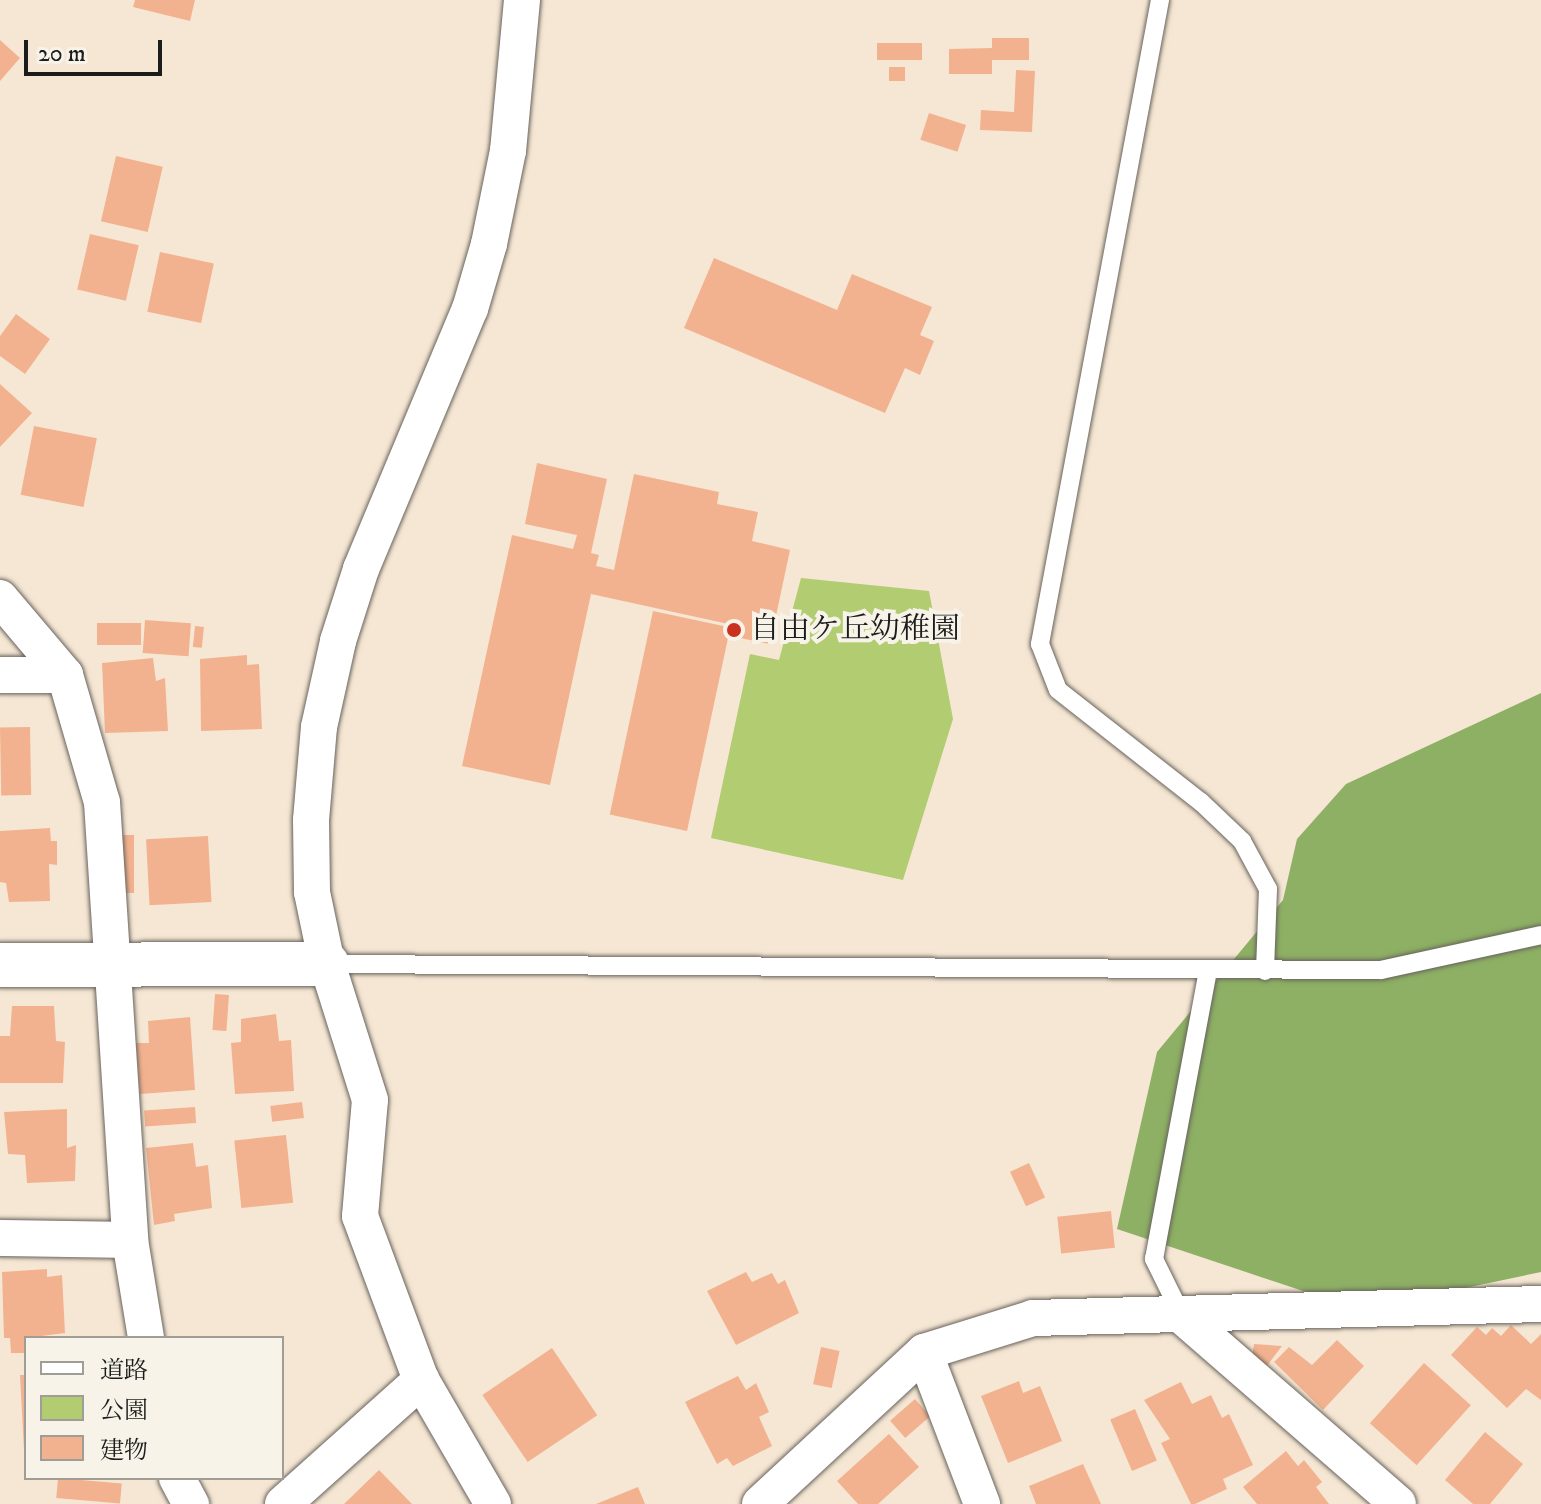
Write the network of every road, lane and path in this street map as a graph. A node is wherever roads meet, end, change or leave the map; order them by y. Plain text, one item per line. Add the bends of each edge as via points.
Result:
1 (522, 0) edge
2 (1160, 0) edge
3 (0, 598) edge
4 (0, 675) edge
5 (65, 675) junction
6 (1541, 935) edge
7 (327, 964) junction
8 (0, 965) edge
9 (114, 966) junction
10 (1208, 971) junction
11 (1265, 971) junction
12 (0, 1238) edge
13 (130, 1240) junction
14 (1541, 1304) edge
15 (1182, 1316) junction
16 (146, 1336) edge
17 (924, 1352) junction
18 (421, 1380) junction
19 (178, 1480) edge
20 (191, 1504) edge
21 (283, 1504) edge
22 (493, 1504) edge
23 (760, 1504) edge
24 (982, 1504) edge
25 (1398, 1504) edge

1 - 7 street via 508,151 489,244 470,309 361,569 319,727 312,892
2 - 11 lane via 1040,644 1058,690 1201,802 1242,841 1268,889
3 - 5 street
4 - 5 street
5 - 9 street via 102,802
6 - 11 lane via 1381,970
7 - 9 street
7 - 10 lane
7 - 18 street via 370,1100 360,1216
8 - 9 street
9 - 13 street
10 - 11 lane
10 - 15 lane via 1154,1259
12 - 13 street
13 - 16 street
14 - 15 street
15 - 17 street via 1033,1318
15 - 25 street
17 - 23 street
17 - 24 street
18 - 21 street
18 - 22 street
19 - 20 street

